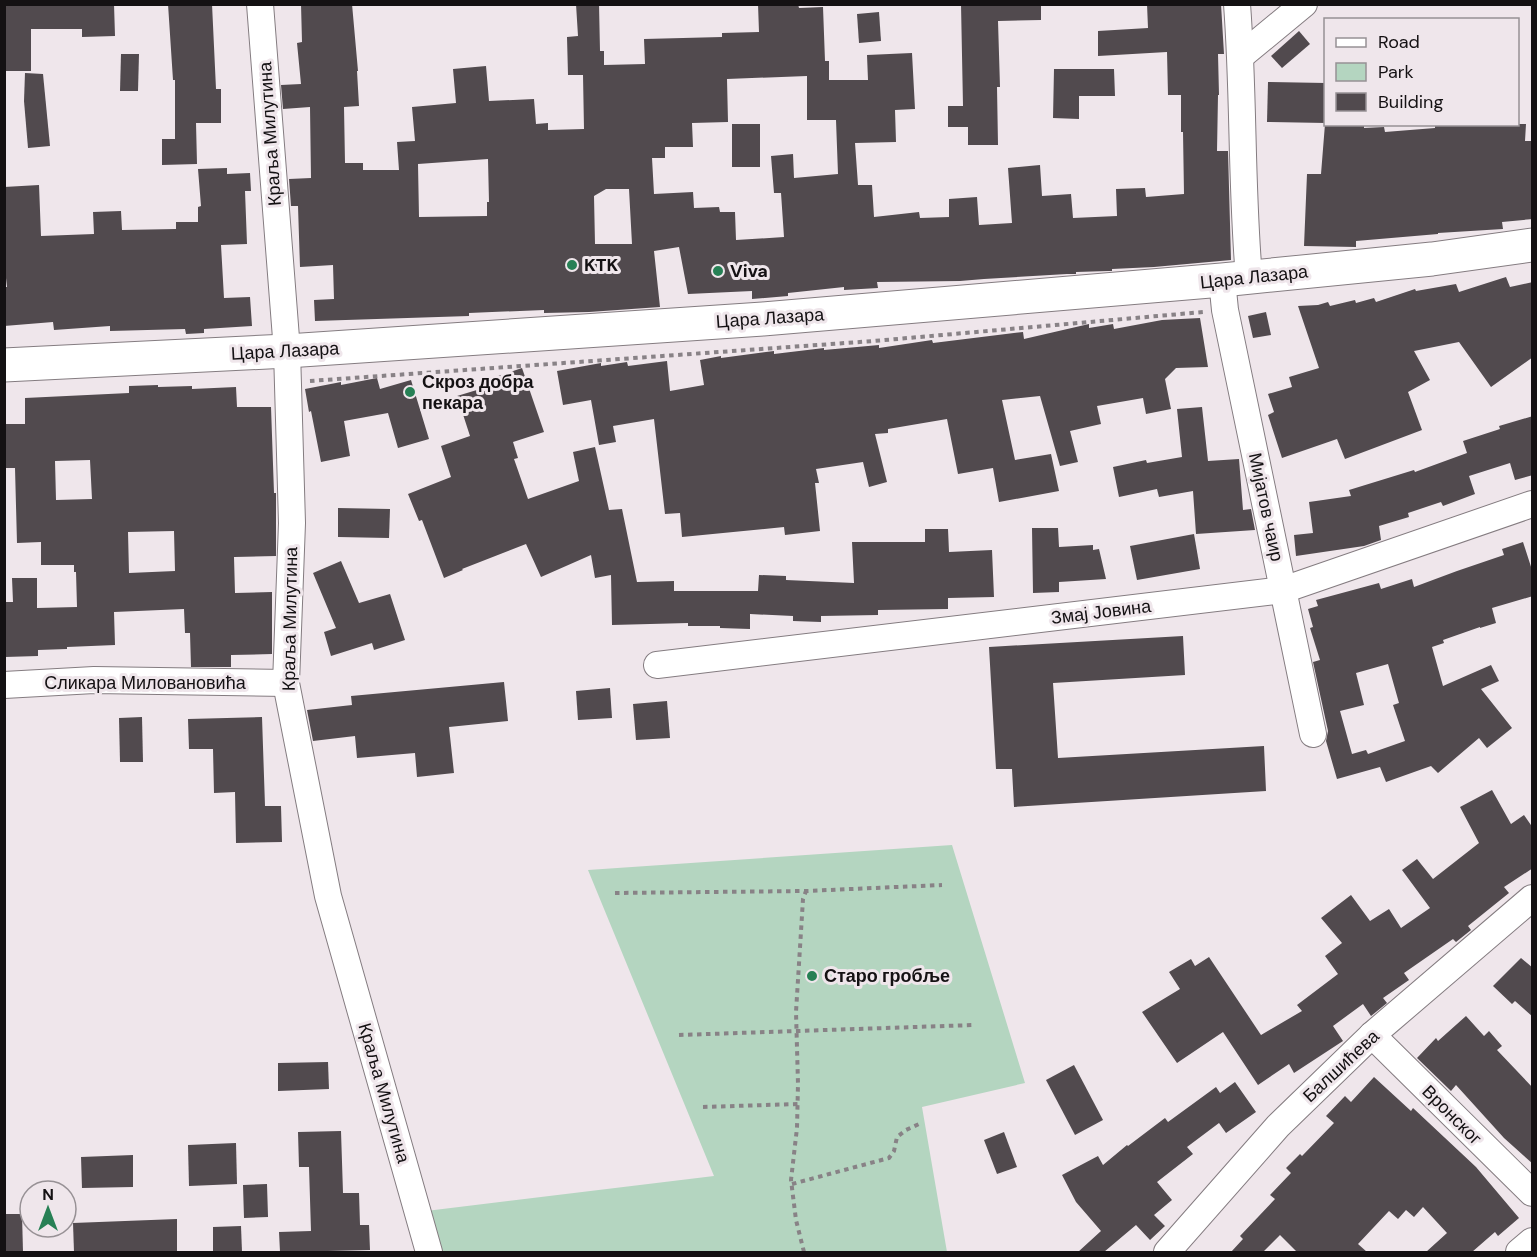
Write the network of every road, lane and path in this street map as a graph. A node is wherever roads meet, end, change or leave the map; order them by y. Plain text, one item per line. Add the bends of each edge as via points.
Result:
1 (260, 4) edge
2 (1237, 4) edge
3 (1304, 4) edge
4 (1241, 56) junction
5 (1533, 245) edge
6 (1235, 279) junction
7 (287, 351) junction
8 (4, 365) edge
9 (1533, 504) edge
10 (1283, 590) junction
11 (657, 665) dead end
12 (286, 683) junction
13 (4, 685) edge
14 (1313, 734) dead end
15 (942, 885) dead end
16 (806, 891) junction
17 (615, 893) dead end
18 (1533, 898) edge
19 (974, 1025) dead end
20 (796, 1031) junction
21 (679, 1035) dead end
22 (1372, 1035) junction
23 (798, 1104) junction
24 (703, 1107) dead end
25 (920, 1124) dead end
26 (792, 1184) junction
27 (1533, 1193) edge
28 (1533, 1241) edge
29 (429, 1252) edge
30 (804, 1252) edge
31 (1167, 1252) edge
32 (1519, 1252) edge

1 - 7 street, Краља Милутина
2 - 4 street, Мијатов чаир
3 - 4 street
4 - 6 street, Мијатов чаир via 1245,236
5 - 6 main road, Цара Лазара
6 - 7 main road, Цара Лазара via 763,319
6 - 10 street, Мијатов чаир via 1225,310
7 - 8 main road, Цара Лазара
7 - 12 street, Краља Милутина via 292,522
9 - 10 street, Змај Јовина
10 - 11 street, Змај Јовина
10 - 14 street, Мијатов чаир
12 - 13 street, Сликара Миловановића via 94,680
12 - 29 street, Краља Милутина via 328,896
15 - 16 path
16 - 17 path
16 - 20 path
18 - 22 street, Балшићева
19 - 20 path
20 - 21 path
20 - 23 path
22 - 27 street, Вронског
22 - 31 street, Балшићева via 1278,1126
23 - 24 path
23 - 26 path
25 - 26 path via 897,1137 889,1158
26 - 30 path
28 - 32 street

